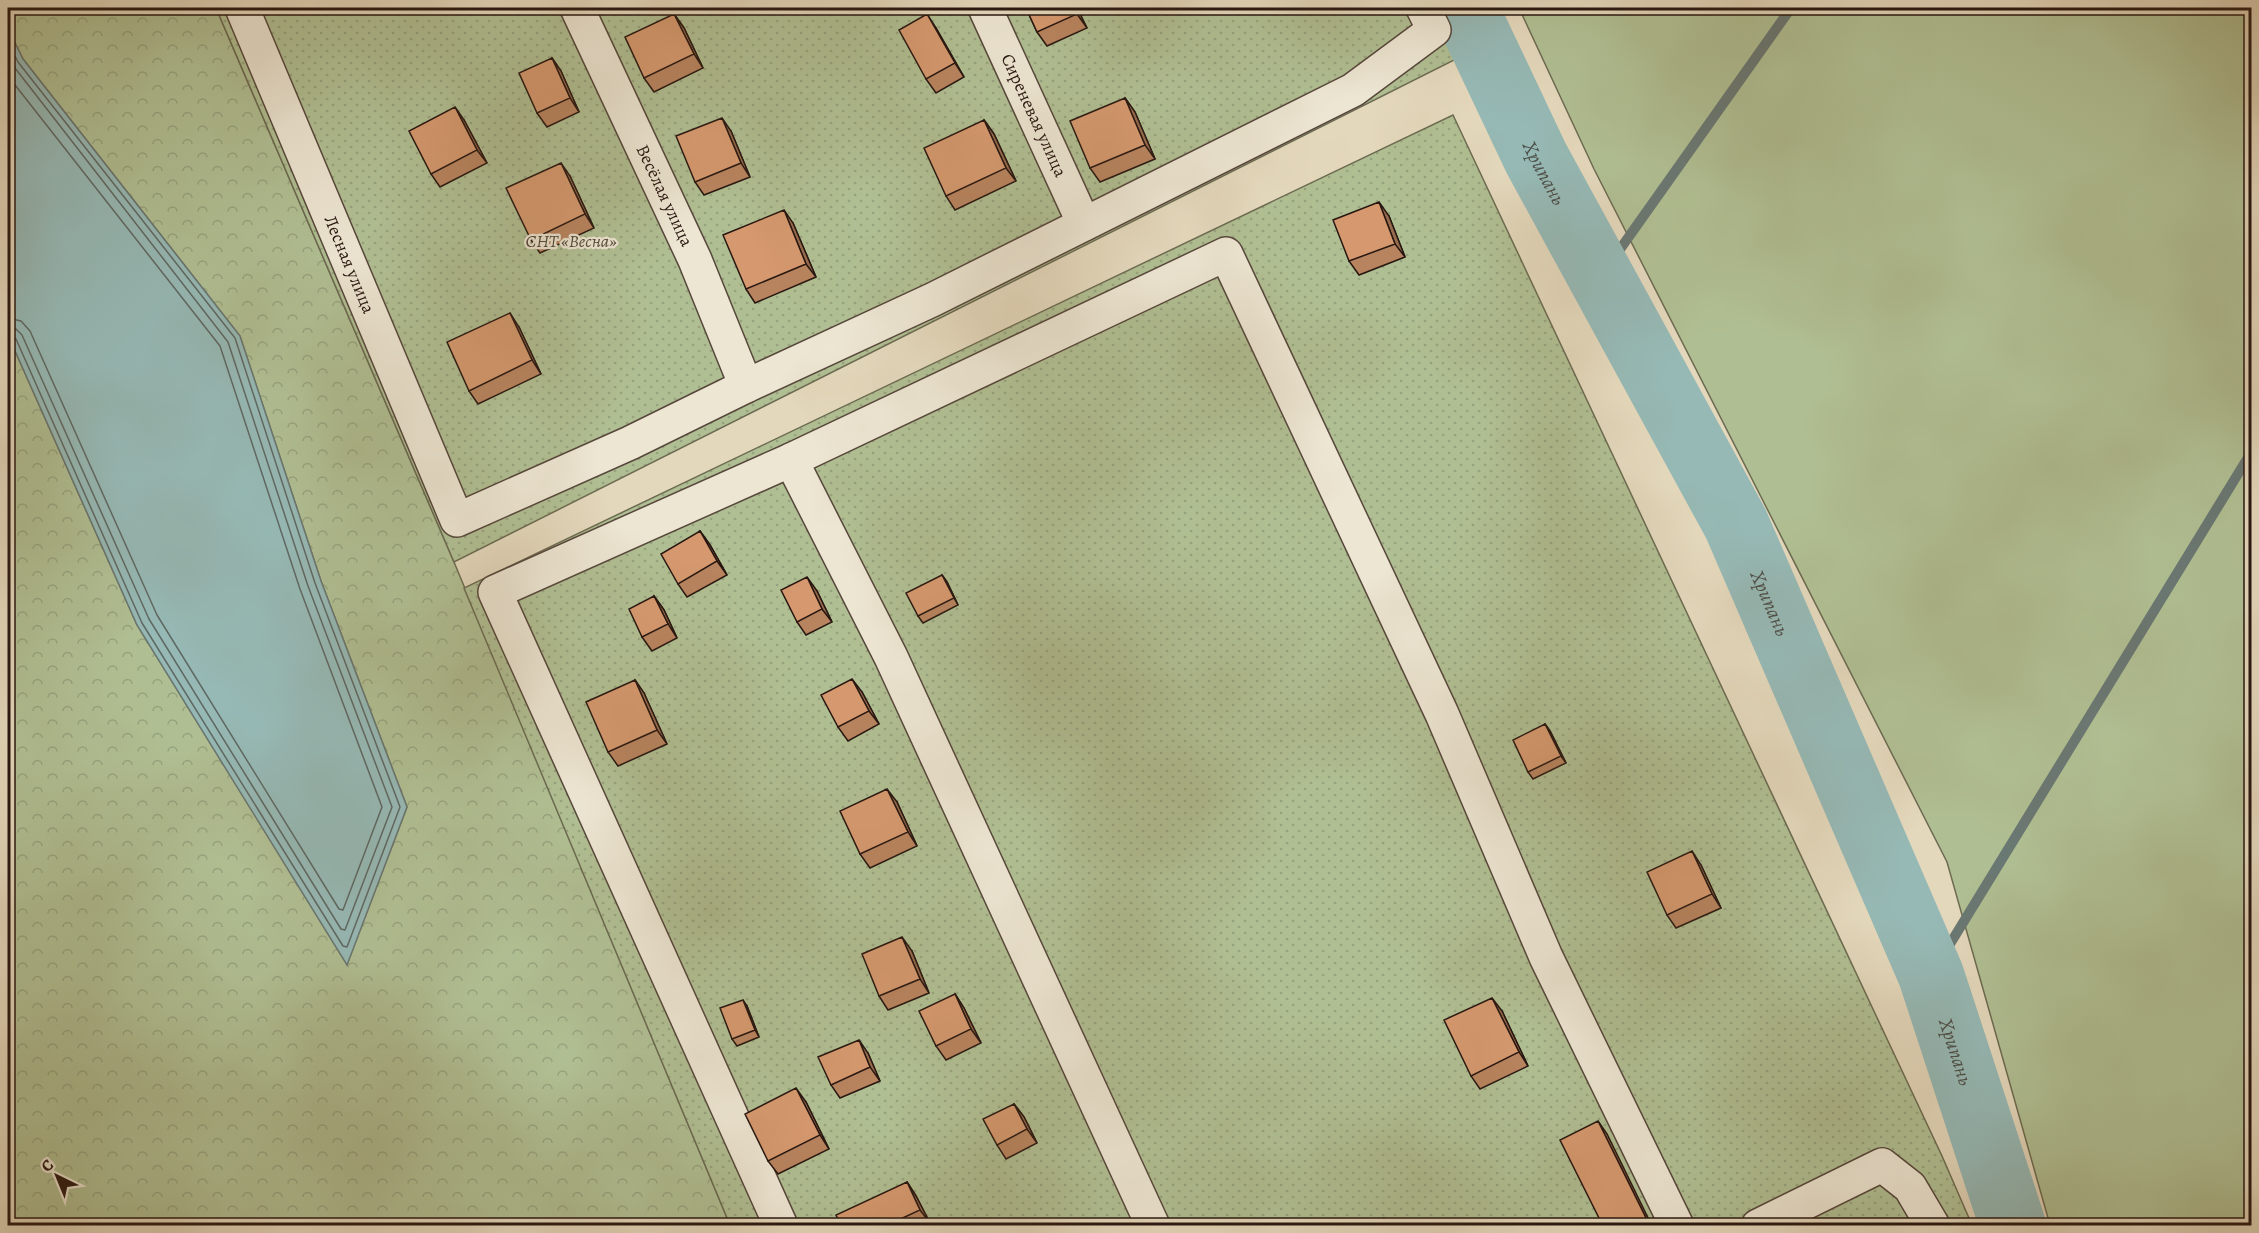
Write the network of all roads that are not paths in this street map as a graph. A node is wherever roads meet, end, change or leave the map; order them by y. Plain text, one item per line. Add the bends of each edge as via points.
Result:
1 (242, 8) edge
2 (577, 8) edge
3 (985, 8) edge
4 (1429, 19) edge
5 (1084, 224) junction
6 (746, 386) junction
7 (791, 460) junction
8 (781, 1226) edge
9 (1153, 1226) edge
10 (1677, 1226) edge
11 (1758, 1226) edge
12 (1933, 1226) edge

1 - 6 street, Лесная улица via 457,520
2 - 6 street, Весёлая улица via 695,260
3 - 5 street, Сиреневая улица
4 - 5 street via 1353,90
5 - 6 street
7 - 8 street via 495,592
7 - 9 street via 891,657
7 - 10 street via 1226,254 1442,714 1546,957
11 - 12 street via 1882,1165 1910,1187

